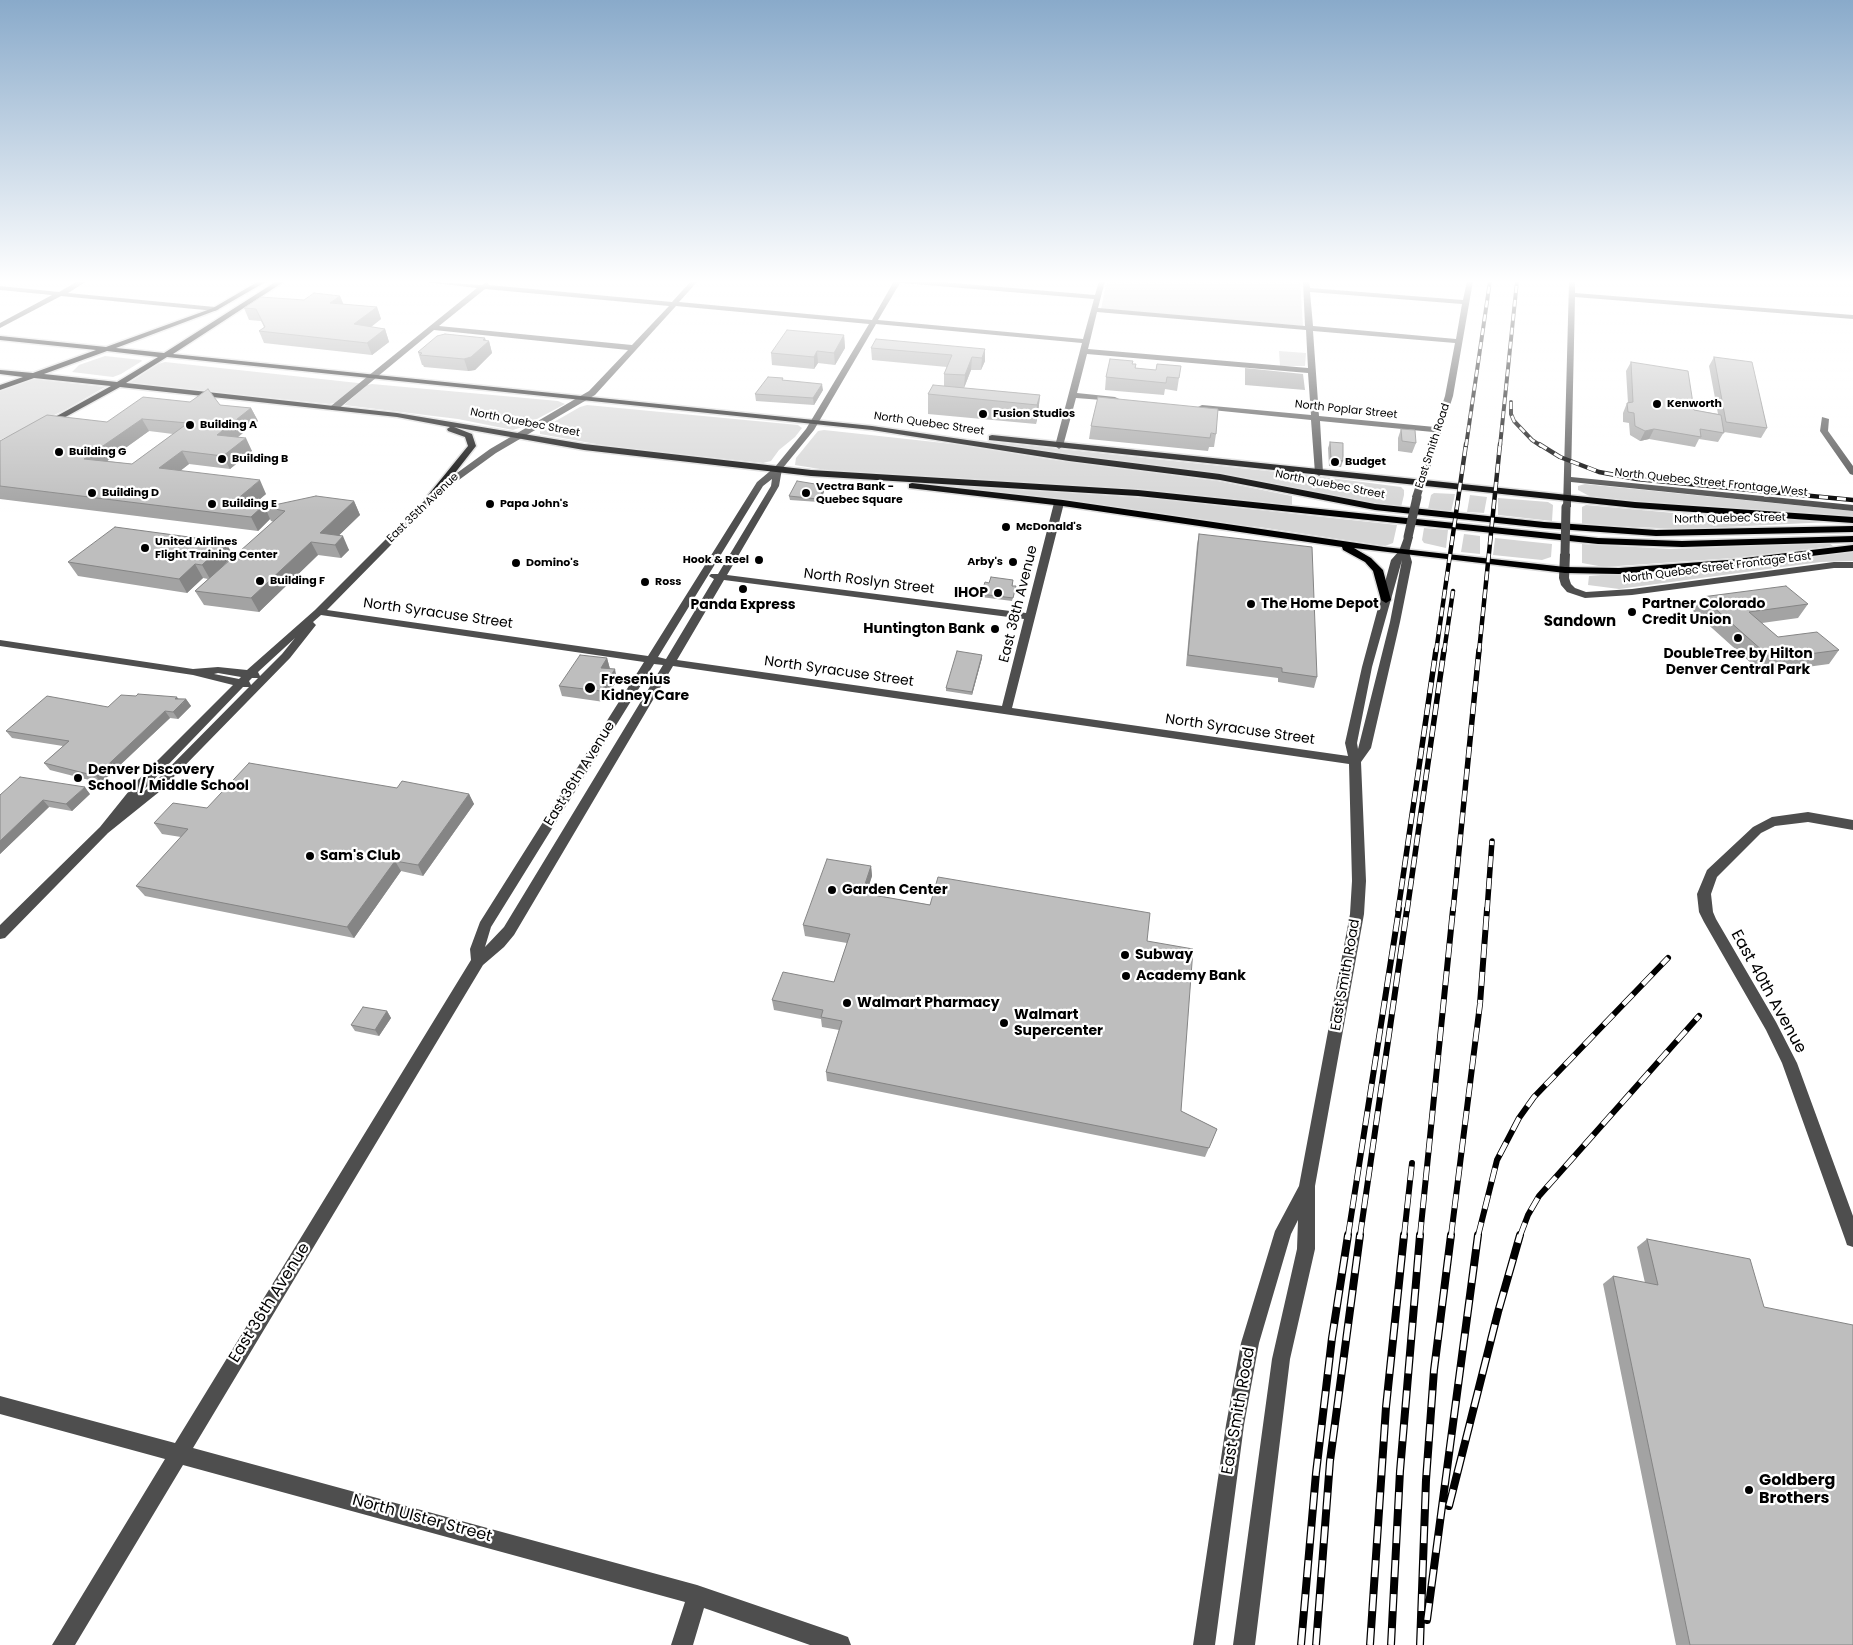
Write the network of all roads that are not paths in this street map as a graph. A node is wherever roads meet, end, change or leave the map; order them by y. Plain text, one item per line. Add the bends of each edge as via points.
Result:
1 (82, 358) edge
2 (89, 358) edge
3 (161, 358) edge
4 (181, 358) edge
5 (198, 358) edge
6 (397, 358) edge
7 (626, 358) edge
8 (853, 358) edge
9 (1082, 358) edge
10 (1161, 358) edge
11 (1311, 358) edge
12 (1456, 358) edge
13 (1570, 358) edge
14 (202, 360) junction
15 (1312, 371) junction
16 (0, 372) edge
17 (33, 376) junction
18 (372, 378) junction
19 (76, 380) junction
20 (118, 385) junction
21 (0, 388) edge
22 (169, 390) junction
23 (1072, 395) junction
24 (584, 399) junction
25 (1120, 399) edge
26 (88, 403) junction
27 (1195, 407) edge
28 (334, 408) junction
29 (415, 417) junction
30 (1315, 418) junction
31 (1825, 419) dead end
32 (815, 421) junction
33 (872, 428) junction
34 (37, 429) edge
35 (1439, 430) junction
36 (519, 435) junction
37 (1059, 446) junction
38 (778, 469) junction
39 (1853, 472) edge
40 (811, 473) junction
41 (1319, 473) junction
42 (1567, 479) junction
43 (1420, 484) junction
44 (430, 499) junction
45 (1059, 503) junction
46 (1566, 503) junction
47 (1853, 508) edge
48 (1853, 520) edge
49 (1853, 529) edge
50 (1853, 539) edge
51 (1322, 541) junction
52 (1853, 548) edge
53 (1404, 552) junction
54 (1853, 565) edge
55 (1565, 570) junction
56 (704, 574) junction
57 (721, 577) junction
58 (1386, 600) junction
59 (319, 612) junction
60 (1030, 617) junction
61 (0, 643) edge
62 (651, 660) junction
63 (669, 662) junction
64 (245, 679) junction
65 (261, 681) junction
66 (1006, 711) junction
67 (1355, 761) junction
68 (1853, 825) edge
69 (104, 830) junction
70 (0, 934) edge
71 (478, 961) junction
72 (1307, 1186) junction
73 (1853, 1239) edge
74 (0, 1405) edge
75 (179, 1453) junction
76 (697, 1595) junction
77 (64, 1645) edge
78 (682, 1645) edge
79 (840, 1645) edge
80 (1204, 1645) edge
81 (1244, 1645) edge

1 - 17 main road
2 - 19 main road via 68,369 68,374
3 - 20 main road
4 - 14 main road, North Quebec Street
5 - 14 main road
6 - 18 street
7 - 24 street, East 35th Avenue
8 - 32 street, East 36th Avenue
9 - 23 street
10 - 15 street
11 - 15 street
12 - 35 street, East Smith Road
13 - 42 street
14 - 18 main road, North Quebec Street
15 - 30 street
16 - 17 main road, North Quebec Street
17 - 19 main road, North Quebec Street
17 - 21 main road
18 - 24 main road, North Quebec Street
18 - 28 street
19 - 20 main road, North Quebec Street
20 - 22 main road, North Quebec Street
20 - 26 main road
22 - 26 main road via 123,392
22 - 28 main road, North Quebec Street
23 - 25 street
23 - 37 street
24 - 32 main road, North Quebec Street
24 - 36 street, East 35th Avenue
26 - 34 main road
27 - 30 street, North Poplar Street
28 - 29 main road, North Quebec Street
29 - 36 main road, North Quebec Street
29 - 44 main road via 465,433 472,442 470,450
30 - 35 street, North Poplar Street
30 - 41 street
31 - 39 street via 1824,431
32 - 33 main road, North Quebec Street
32 - 38 street, East 36th Avenue
33 - 37 main road
33 - 49 main road, North Quebec Street via 1220,477 1366,506 1535,524 1656,533
35 - 43 street, East Smith Road
36 - 38 main road, North Quebec Street via 601,449
36 - 44 street, East 35th Avenue via 466,469
37 - 41 main road
38 - 40 main road, North Quebec Street
38 - 56 street, East 36th Avenue via 760,484
38 - 57 street, East 36th Avenue via 775,486
40 - 45 main road
40 - 50 main road, North Quebec Street via 1146,494 1598,541 1687,544
41 - 43 main road
42 - 46 street
42 - 47 street, North Quebec Street Frontage West
43 - 46 main road
43 - 53 street, East Smith Road, bridge
44 - 59 street, East 35th Avenue
45 - 51 main road
45 - 60 street, East 38th Avenue
46 - 48 main road
46 - 55 street, bridge
51 - 53 main road
51 - 58 main road via 1355,552 1374,565 1381,575
52 - 55 main road via 1709,565
53 - 55 main road
53 - 58 street, East Smith Road via 1396,560
53 - 67 street, East Smith Road via 1407,562 1366,748
54 - 55 street, North Quebec Street Frontage East via 1585,595 1568,587
56 - 57 street, North Roslyn Street
56 - 62 street, East 36th Avenue
57 - 60 street, North Roslyn Street
57 - 63 street, East 36th Avenue
58 - 67 street, East Smith Road via 1354,725 1351,742
59 - 62 street, North Syracuse Street
59 - 64 street, East 35th Avenue
59 - 65 street, East 35th Avenue
60 - 66 street, East 38th Avenue
61 - 64 street via 193,672 211,679
62 - 63 street, North Syracuse Street
62 - 71 street, East 36th Avenue via 485,926 477,949
63 - 66 street, North Syracuse Street
63 - 71 street, East 36th Avenue via 508,931
64 - 65 street
64 - 69 street, East 35th Avenue via 141,784
65 - 69 street, East 35th Avenue via 155,789
66 - 67 street, North Syracuse Street
67 - 72 street, East Smith Road via 1357,914
68 - 73 street, East 40th Avenue via 1803,817 1764,825 1712,874 1706,885 1704,903 1719,938 1786,1057
69 - 70 street, East 35th Avenue
71 - 75 street, East 36th Avenue
72 - 80 street, East Smith Road via 1283,1231 1250,1343
72 - 81 street, East Smith Road via 1306,1249 1280,1358
74 - 75 street, North Ulster Street
75 - 76 street, North Ulster Street
75 - 77 street, East 36th Avenue
76 - 78 street
76 - 79 street, North Ulster Street

